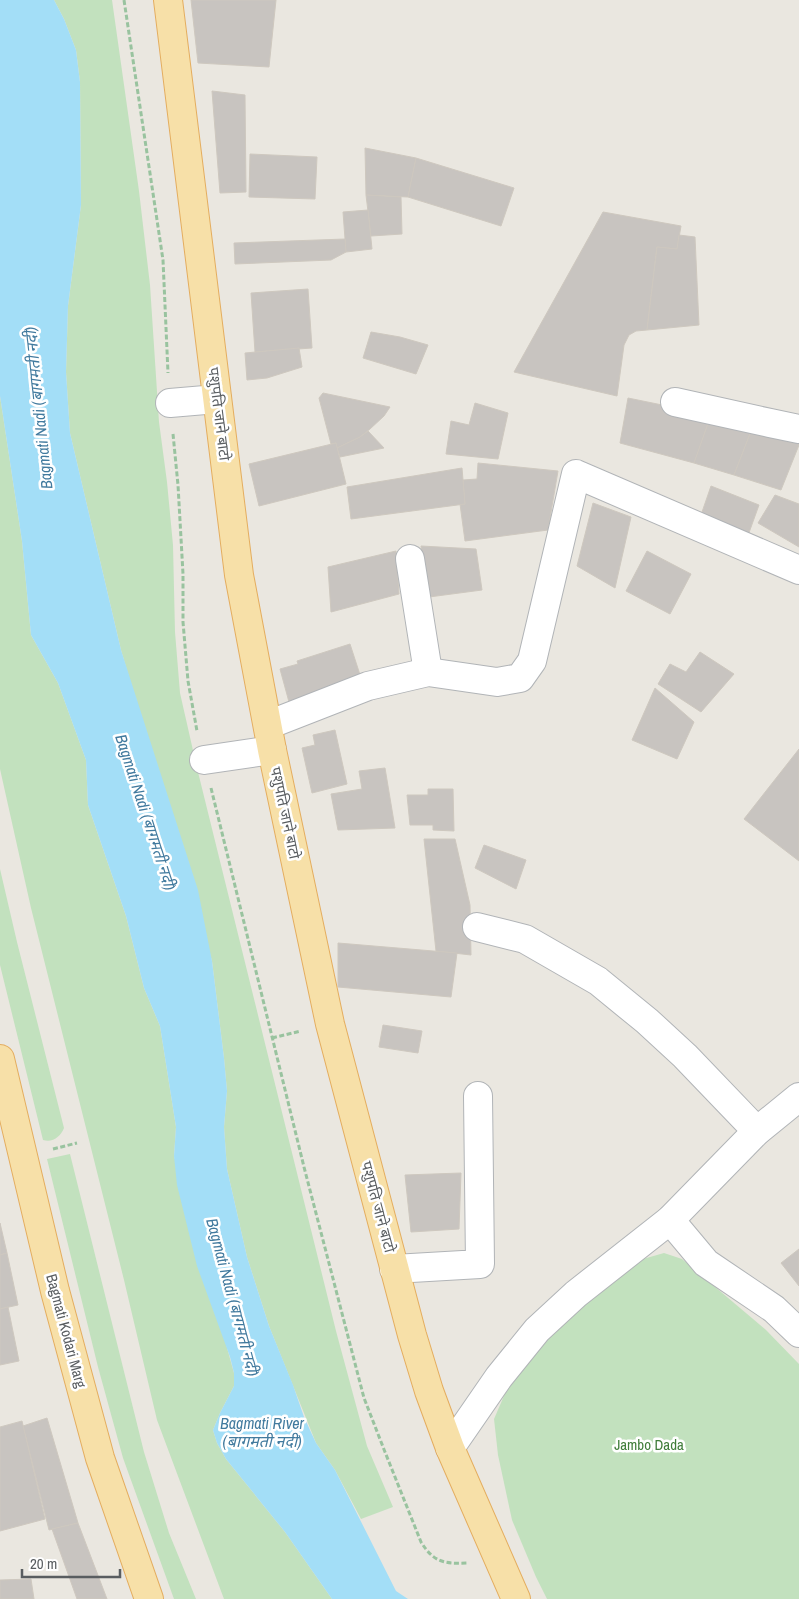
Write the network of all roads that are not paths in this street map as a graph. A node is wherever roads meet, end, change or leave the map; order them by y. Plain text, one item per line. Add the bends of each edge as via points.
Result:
1 (168, 0) edge
2 (217, 399) junction
3 (675, 402) dead end
4 (170, 403) road end
5 (799, 429) edge
6 (410, 559) dead end
7 (799, 570) edge
8 (428, 672) junction
9 (270, 737) junction
10 (204, 760) road end
11 (477, 927) dead end
12 (0, 1059) edge
13 (478, 1096) dead end
14 (799, 1097) edge
15 (757, 1131) junction
16 (670, 1220) junction
17 (394, 1269) junction
18 (799, 1333) edge
19 (450, 1448) junction
20 (149, 1599) edge
21 (516, 1599) edge

1 - 2 main road, पशुपति जाने बाटो
2 - 4 street
2 - 9 main road, पशुपति जाने बाटो via 240,575
3 - 5 street
6 - 8 street
7 - 8 street via 576,474 532,661 520,678 497,682
8 - 9 street via 368,686
9 - 10 street
9 - 17 main road, पशुपति जाने बाटो via 330,1024
11 - 15 street via 525,939 598,981 685,1056
12 - 20 main road, Bagmati Kodari Marg via 55,1291 100,1458
13 - 17 street via 480,1264
14 - 15 street
15 - 16 street
16 - 18 street via 706,1263 774,1308
16 - 19 street via 576,1294 537,1330 498,1377
17 - 19 main road, पशुपति जाने बाटो via 429,1391
19 - 21 main road, पशुपति जाने बाटो

